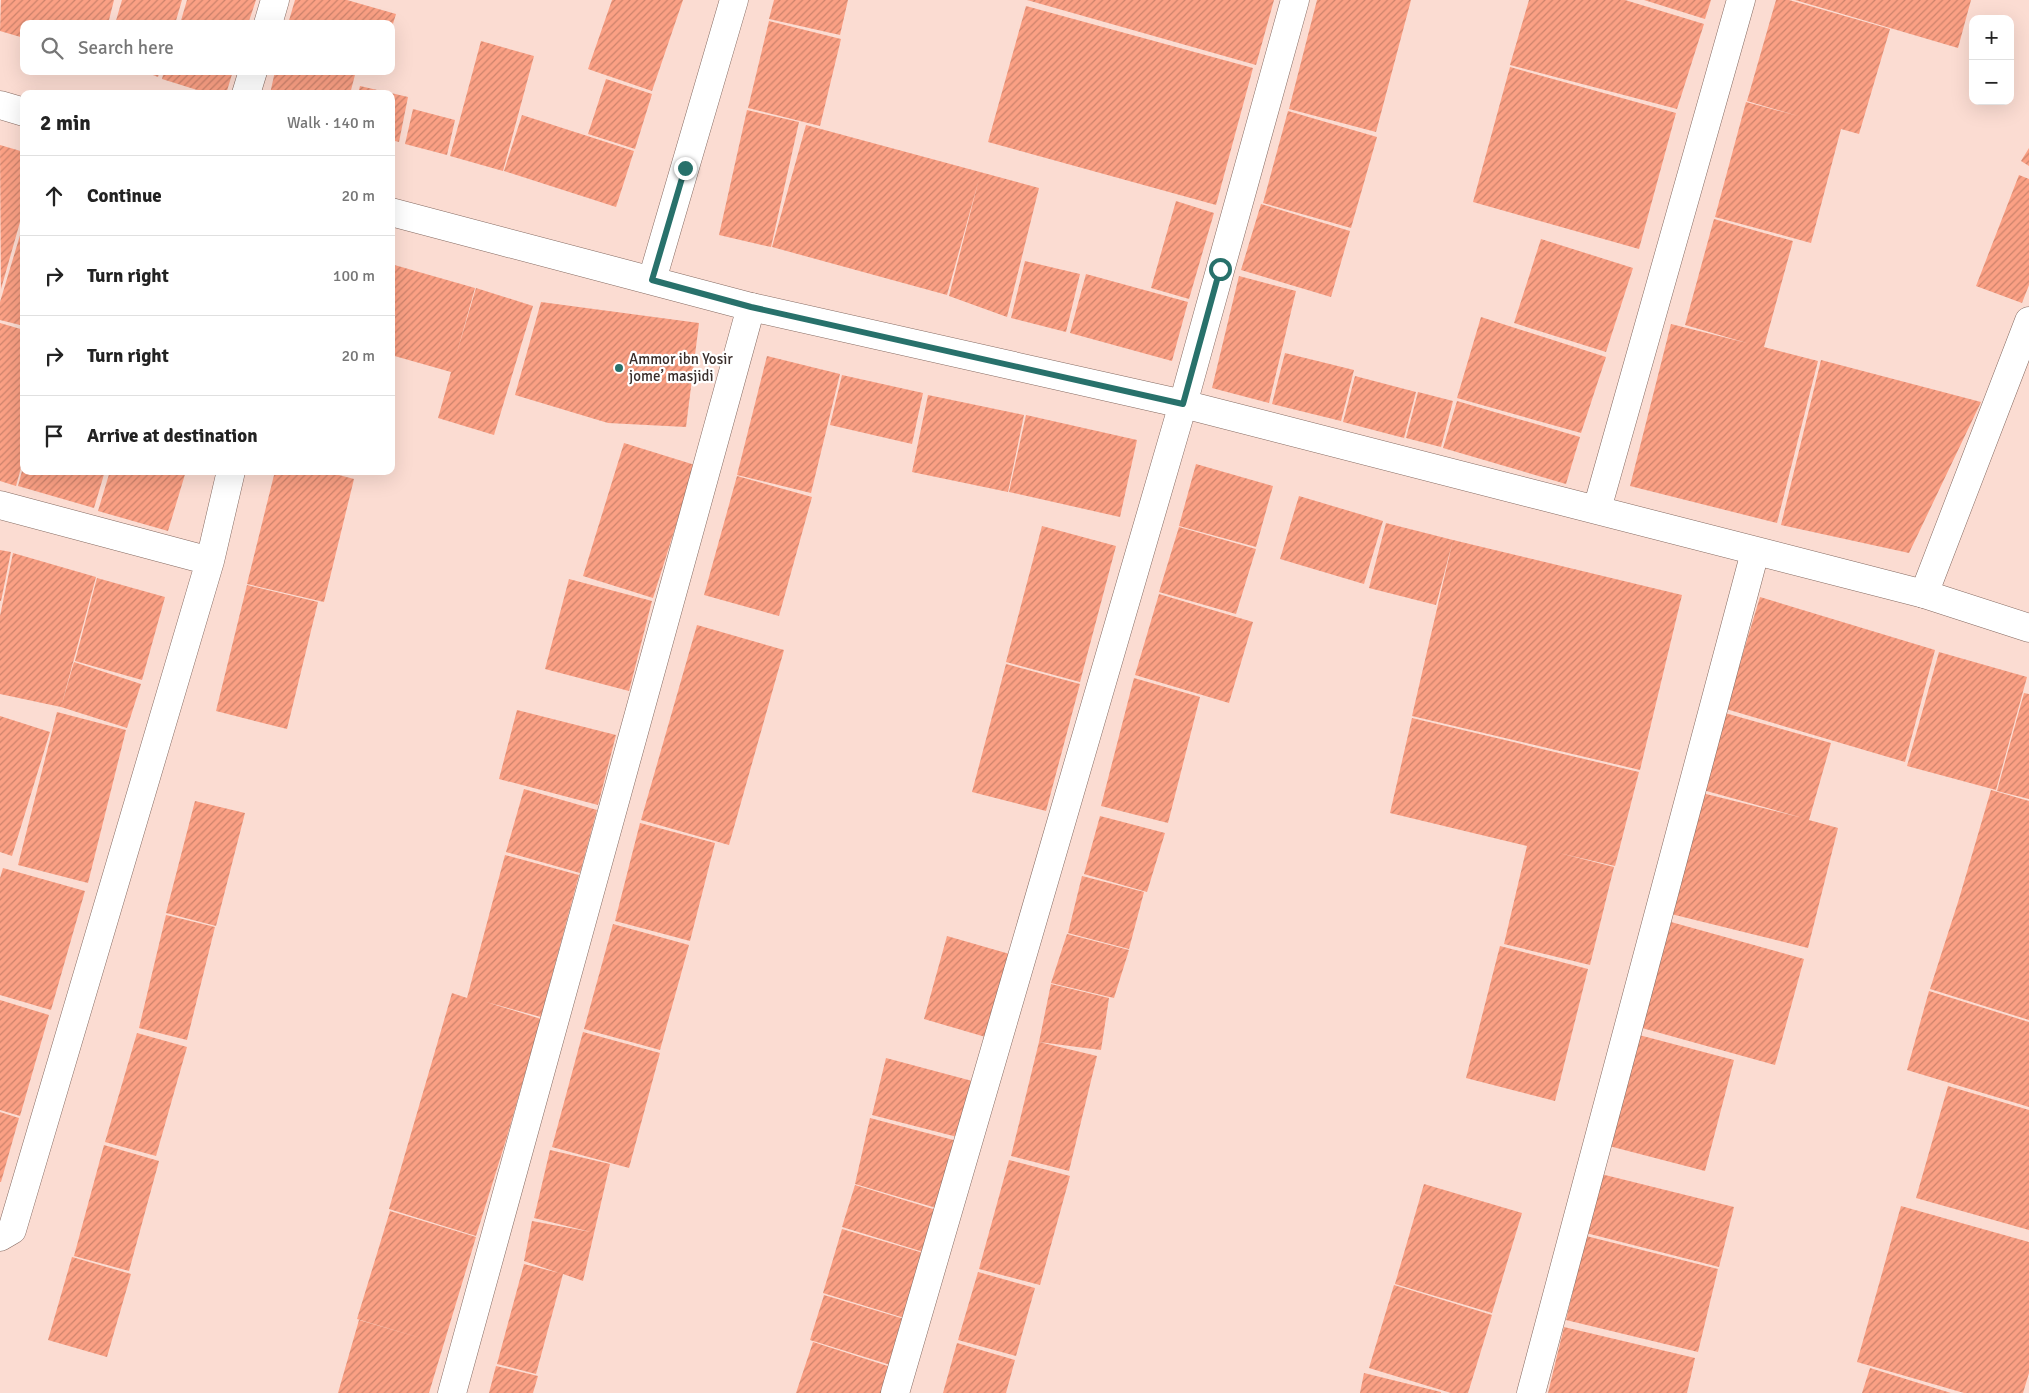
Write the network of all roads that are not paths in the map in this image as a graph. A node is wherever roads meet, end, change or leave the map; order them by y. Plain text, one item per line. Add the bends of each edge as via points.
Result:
1 (275, 0) edge
2 (734, 0) edge
3 (1295, 0) edge
4 (1741, 0) edge
5 (269, 20) edge
6 (252, 75) edge
7 (247, 90) edge
8 (0, 105) edge
9 (20, 111) edge
10 (395, 213) edge
11 (652, 280) junction
12 (751, 307) junction
13 (2029, 321) edge
14 (1183, 404) junction
15 (230, 475) edge
16 (0, 505) edge
17 (1597, 509) junction
18 (1754, 552) junction
19 (210, 561) junction
20 (1924, 594) junction
21 (2029, 628) edge
22 (0, 1237) edge
23 (452, 1393) edge
24 (896, 1393) edge
25 (1531, 1393) edge

1 - 5 street
2 - 11 street
3 - 14 street
4 - 17 street
6 - 7 street
8 - 9 street
10 - 11 street
11 - 12 street
12 - 14 street
12 - 23 street
13 - 20 street
14 - 17 street
14 - 24 street
15 - 19 street
16 - 19 street
17 - 18 street
18 - 20 street
18 - 25 street
19 - 22 street via 12,1230
20 - 21 street

